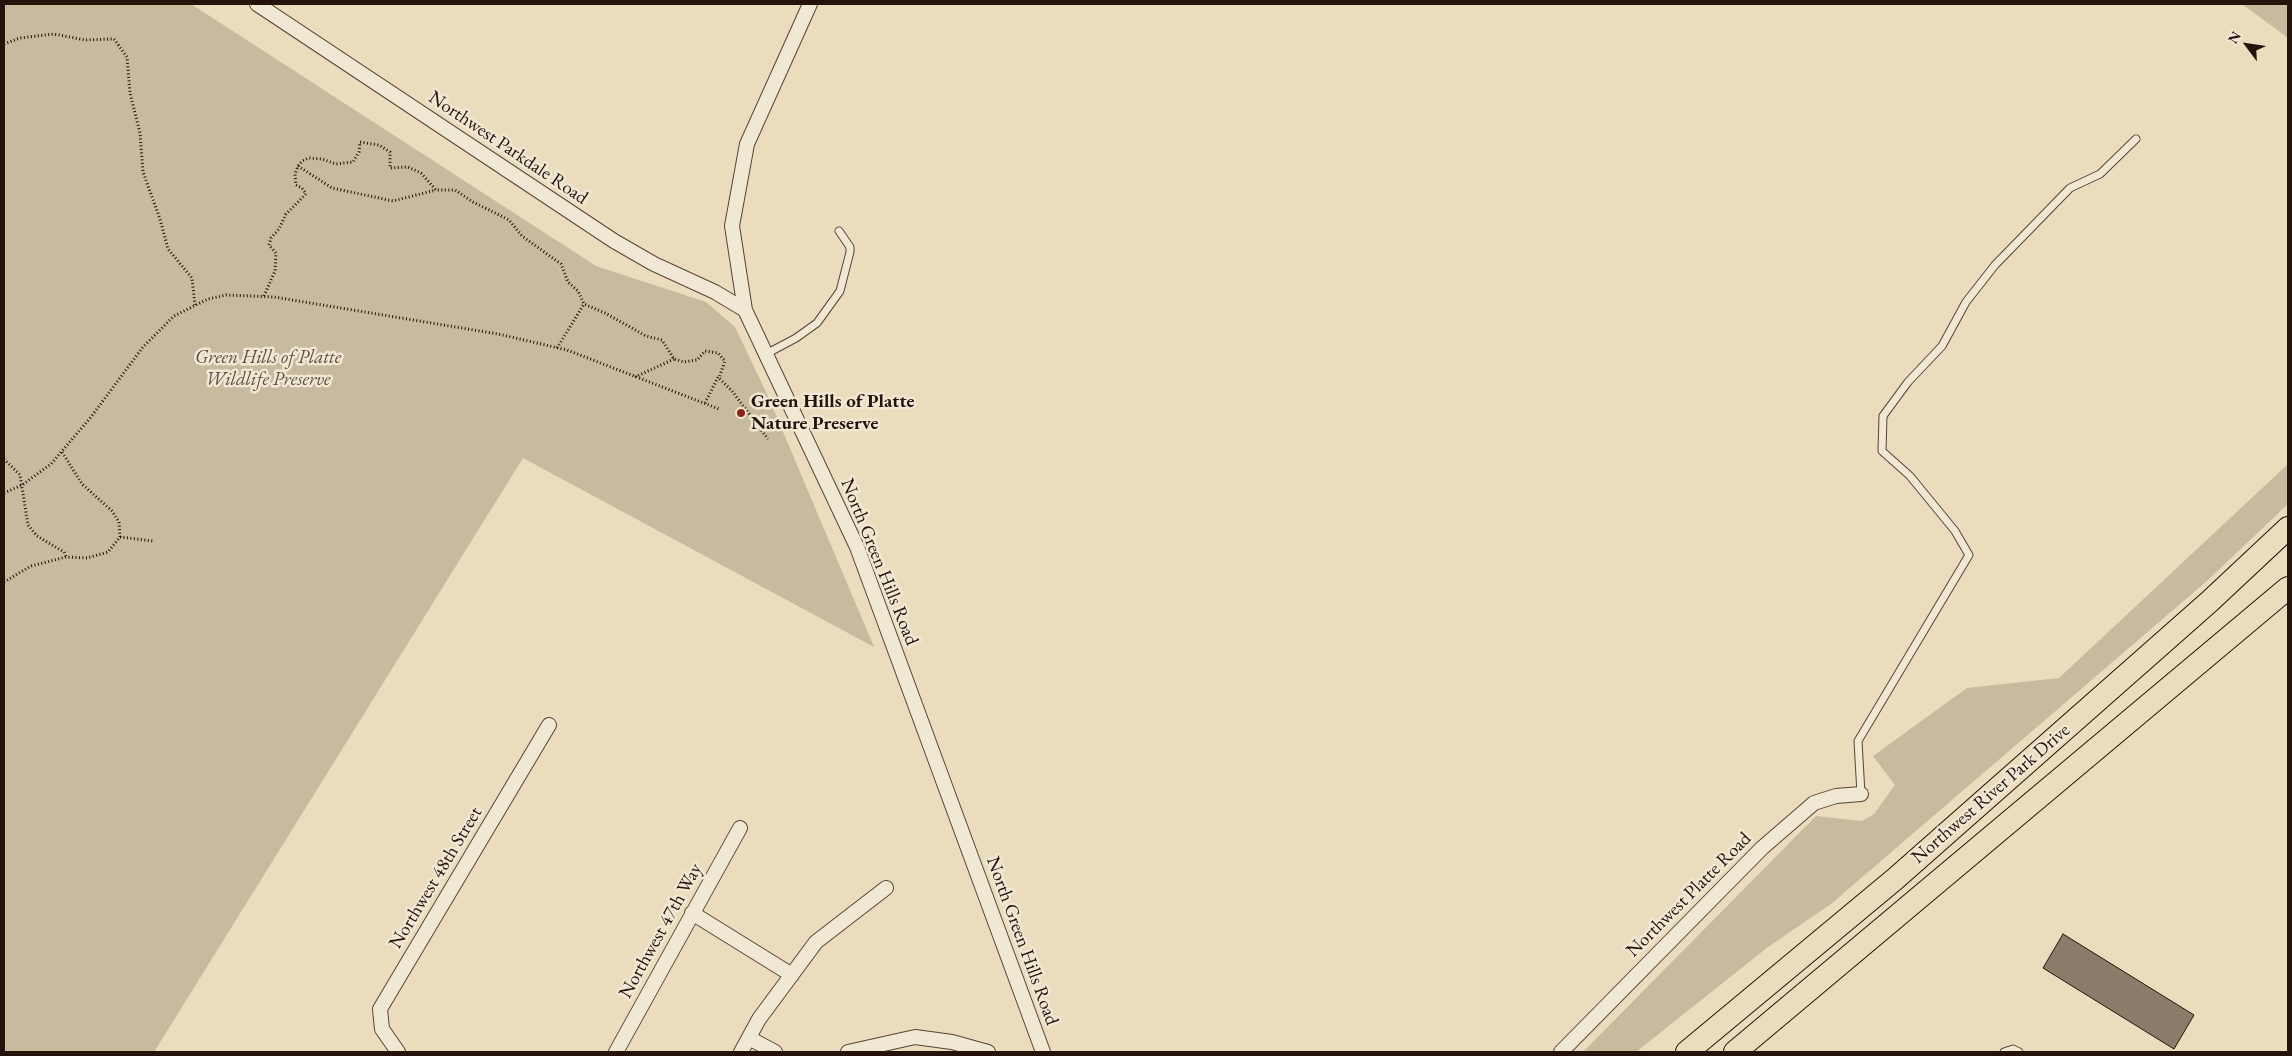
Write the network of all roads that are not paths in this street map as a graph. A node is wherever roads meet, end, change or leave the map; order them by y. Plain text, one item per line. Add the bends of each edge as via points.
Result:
1 (257, 4) edge
2 (810, 4) edge
3 (2136, 139) dead end
4 (839, 231) dead end
5 (745, 310) junction
6 (766, 354) junction
7 (2288, 528) edge
8 (2288, 588) edge
9 (549, 725) dead end
10 (1860, 794) joint
11 (740, 828) dead end
12 (886, 888) dead end
13 (692, 913) junction
14 (792, 975) junction
15 (749, 1038) junction
16 (862, 1051) edge
17 (398, 1052) edge
18 (616, 1052) edge
19 (741, 1052) edge
20 (775, 1052) edge
21 (848, 1052) edge
22 (986, 1052) edge
23 (1043, 1052) edge
24 (1562, 1052) edge
25 (1687, 1052) edge
26 (1735, 1052) edge
27 (2004, 1052) edge
28 (2019, 1052) edge

1 - 5 street, Northwest Parkdale Road via 614,241
2 - 5 street, North Green Hills Road via 747,144 732,226
3 - 10 lane via 2100,174 2070,188 1995,265 1966,302 1942,346 1908,382 1883,416 1882,451 1916,483 1955,531 1969,555 1858,741
4 - 6 lane via 850,246 840,291 817,323
5 - 6 street, North Green Hills Road
6 - 23 street, North Green Hills Road via 857,547
7 - 25 main road, Northwest River Park Drive via 1895,879
8 - 26 main road, Northwest River Park Drive
9 - 17 street, Northwest 48th Street via 380,1009 382,1029
10 - 24 street, Northwest Platte Road via 1836,796 1814,803 1730,879
11 - 13 street, Northwest 47th Way
12 - 14 street via 816,942
13 - 14 street
13 - 18 street, Northwest 47th Way
14 - 15 street
15 - 19 street
15 - 20 street
16 - 21 street
16 - 22 street via 915,1037 952,1042
27 - 28 lane via 2013,1049

